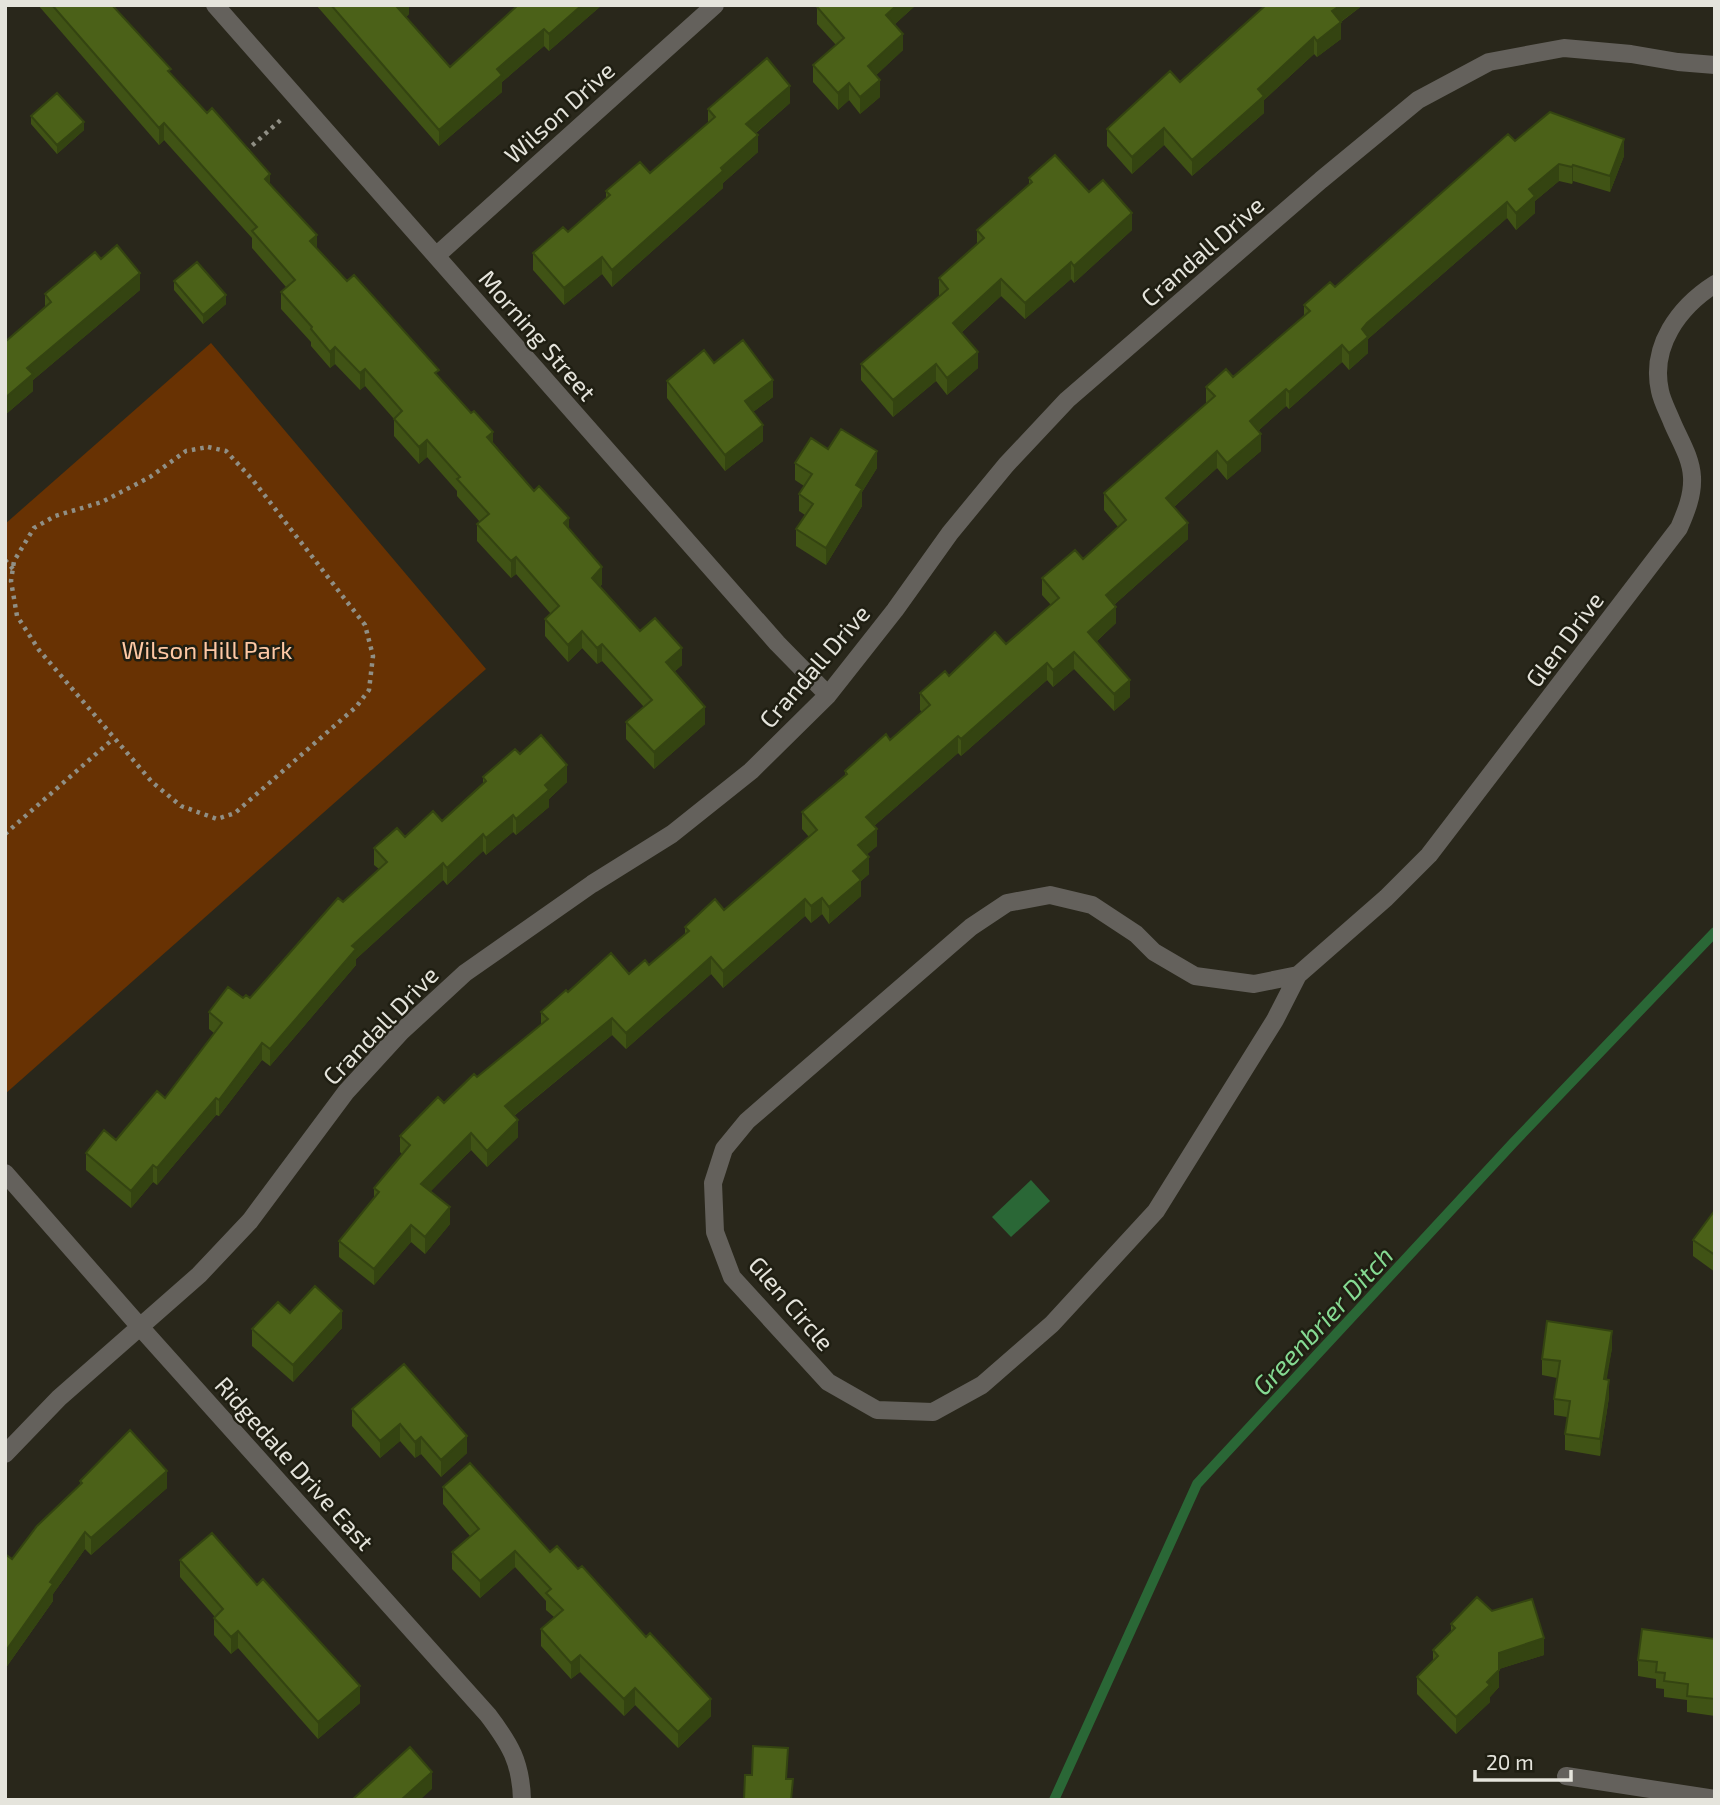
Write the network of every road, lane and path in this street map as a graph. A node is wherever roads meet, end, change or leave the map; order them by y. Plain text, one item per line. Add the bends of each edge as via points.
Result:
1 (215, 5) edge
2 (715, 5) edge
3 (1715, 65) edge
4 (300, 102) junction
5 (241, 157) edge
6 (436, 256) junction
7 (1715, 284) edge
8 (5, 561) edge
9 (13, 569) junction
10 (828, 695) junction
11 (113, 739) junction
12 (5, 834) edge
13 (1298, 975) junction
14 (5, 1173) edge
15 (141, 1328) junction
16 (5, 1454) edge
17 (1566, 1776) dead end
18 (1715, 1799) edge
19 (522, 1800) edge

1 - 4 street, Morning Street
2 - 6 street, Wilson Drive
3 - 10 street, Crandall Drive via 1564,48 1489,62 1418,100 1067,400 950,533
4 - 5 path
4 - 6 street, Morning Street
6 - 10 street, Morning Street
7 - 13 street, Glen Drive via 1678,315 1664,338 1659,366 1660,391 1692,476 1679,528 1429,855
8 - 9 path
9 - 11 path via 17,616 39,650
9 - 11 path via 34,528 55,516 102,502 186,452 208,447 226,451 252,479 365,625 373,656 369,690 356,707 235,813 217,819 181,806
10 - 15 street, Crandall Drive via 751,771 671,834 465,973 419,1015 346,1092 250,1222
11 - 12 path
13 - 13 street, Glen Circle via 1254,984 1195,976 1154,952 1092,905 1050,895 1007,903 971,927 757,1112 724,1149 713,1184 715,1232 732,1277 828,1382 877,1410 933,1412 982,1385 1052,1324 1156,1211
14 - 15 street, Ridgedale Drive East
15 - 16 street, Crandall Drive via 59,1398
15 - 19 street, Ridgedale Drive East via 488,1715 510,1745 522,1780
17 - 18 street

